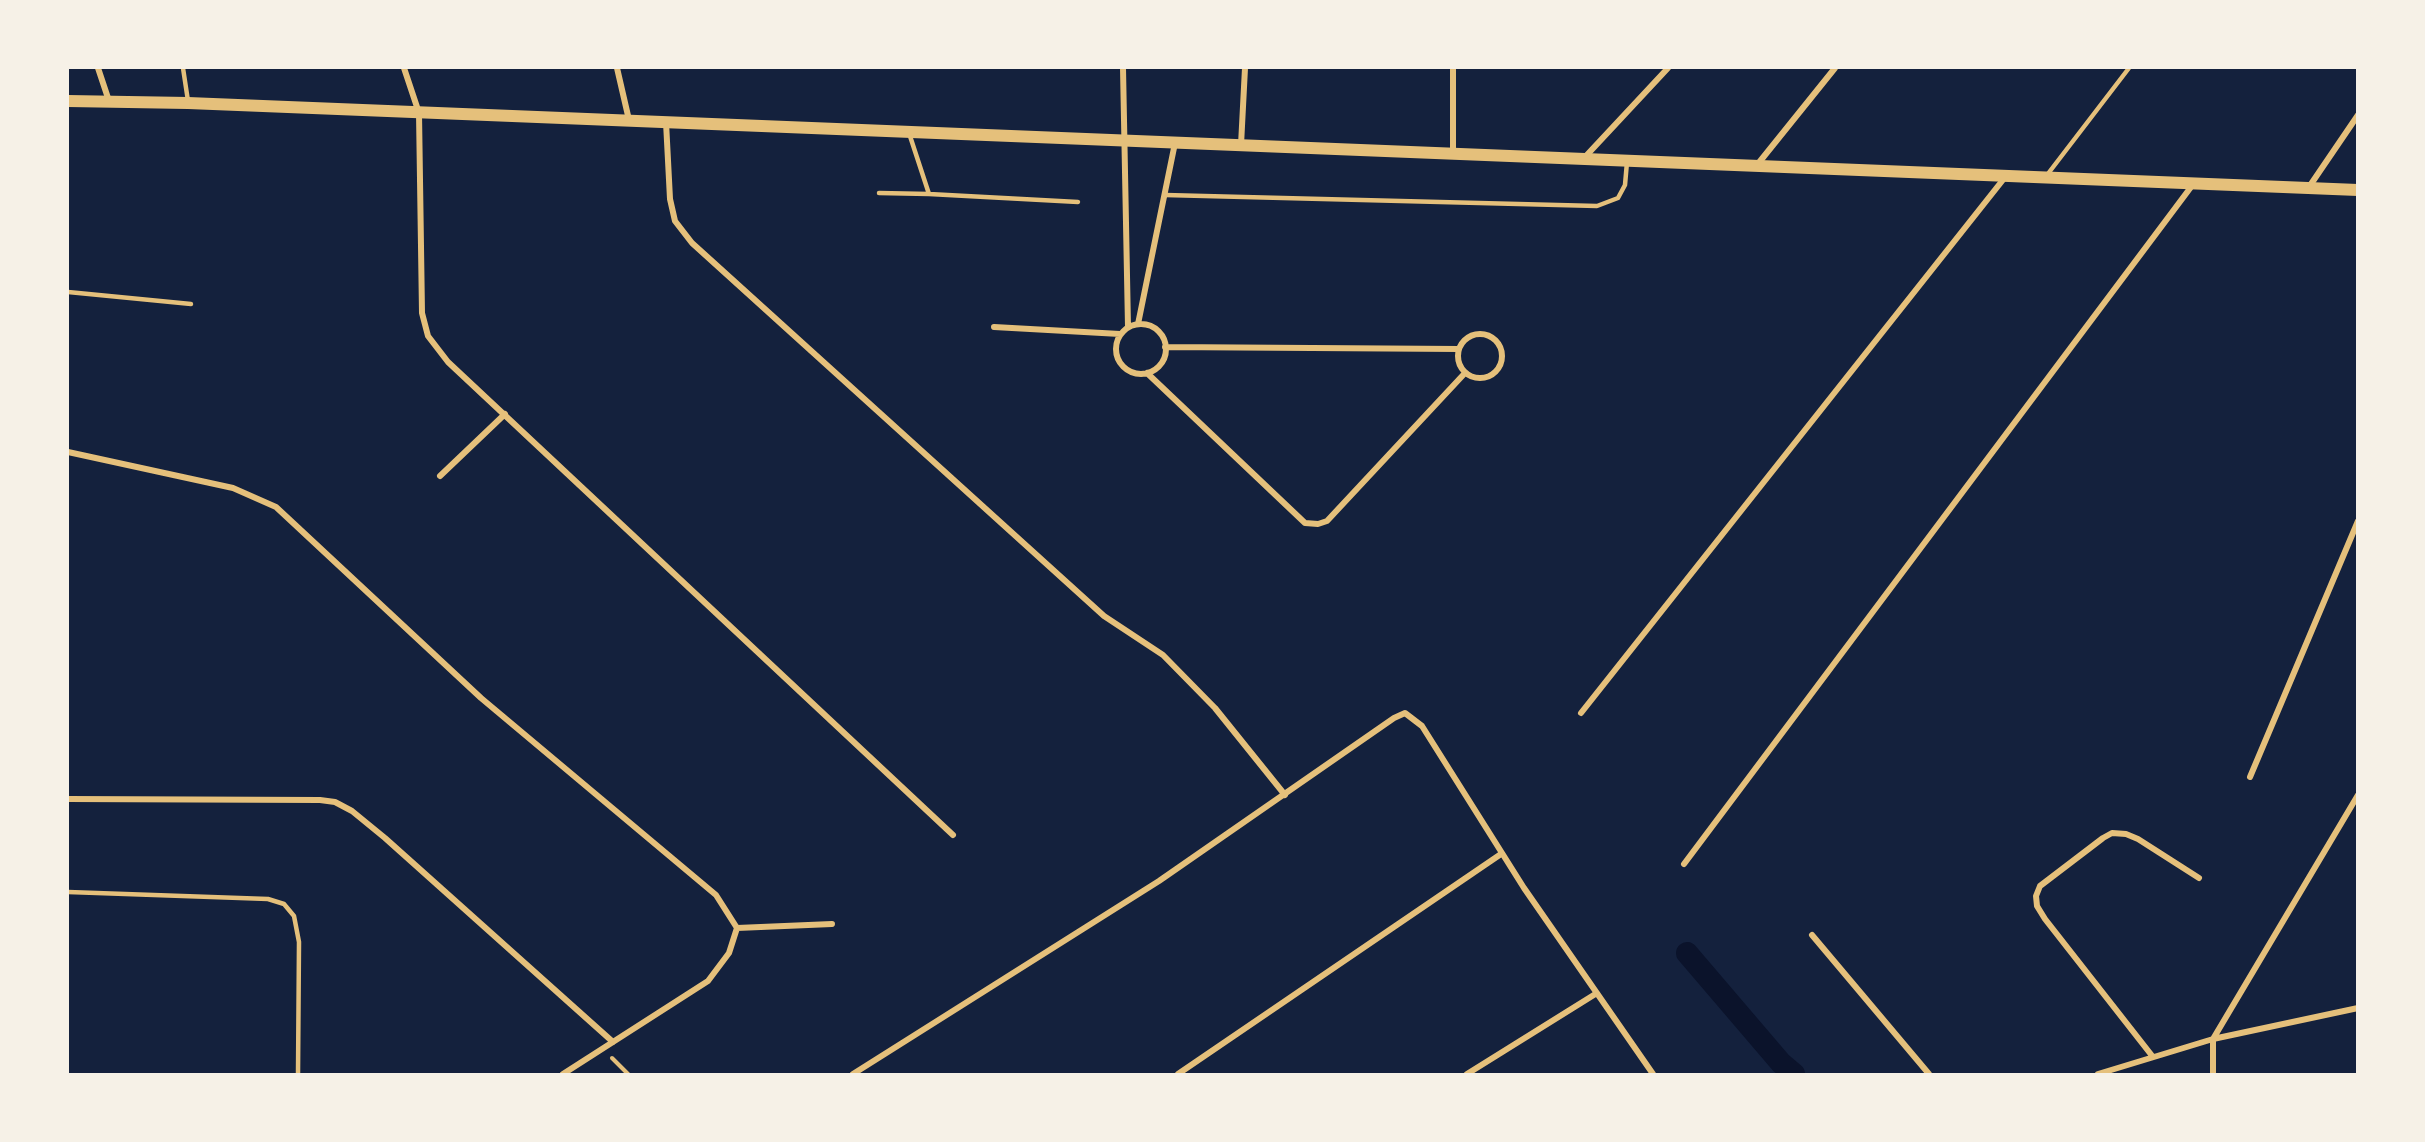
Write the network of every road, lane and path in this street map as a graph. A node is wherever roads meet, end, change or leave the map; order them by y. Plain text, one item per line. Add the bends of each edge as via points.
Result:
1 (98, 68) edge
2 (183, 68) edge
3 (404, 68) edge
4 (617, 68) edge
5 (1123, 68) edge
6 (1245, 68) edge
7 (1453, 68) edge
8 (1668, 68) edge
9 (1835, 68) edge
10 (2129, 68) edge
11 (68, 101) edge
12 (109, 101) junction
13 (188, 103) junction
14 (418, 113) junction
15 (2358, 115) edge
16 (630, 121) junction
17 (666, 122) junction
18 (909, 133) junction
19 (1124, 140) junction
20 (1175, 143) junction
21 (1241, 145) junction
22 (1453, 154) junction
23 (1582, 160) junction
24 (1627, 161) junction
25 (1757, 165) junction
26 (2006, 175) junction
27 (2045, 177) junction
28 (2195, 183) junction
29 (2308, 188) junction
30 (2358, 190) edge
31 (879, 193) dead end
32 (929, 194) junction
33 (1165, 195) junction
34 (1078, 202) dead end
35 (68, 291) edge
36 (191, 304) dead end
37 (1138, 324) junction
38 (994, 327) dead end
39 (1128, 327) junction
40 (1120, 334) junction
41 (1165, 347) junction
42 (1459, 350) junction
43 (1147, 373) junction
44 (1465, 373) junction
45 (505, 414) junction
46 (68, 452) edge
47 (440, 476) dead end
48 (2358, 521) edge
49 (1581, 713) dead end
50 (2250, 777) dead end
51 (1285, 795) junction
52 (2358, 795) edge
53 (68, 799) edge
54 (953, 835) dead end
55 (1501, 854) junction
56 (1684, 864) dead end
57 (2199, 878) dead end
58 (68, 892) edge
59 (832, 924) dead end
60 (737, 928) junction
61 (1812, 935) dead end
62 (1597, 993) junction
63 (2358, 1008) edge
64 (2213, 1040) junction
65 (614, 1042) junction
66 (604, 1048) junction
67 (2153, 1057) junction
68 (298, 1074) edge
69 (563, 1074) edge
70 (628, 1074) edge
71 (853, 1074) edge
72 (1178, 1074) edge
73 (1467, 1074) edge
74 (1653, 1074) edge
75 (1929, 1074) edge
76 (2098, 1074) edge
77 (2213, 1074) edge

1 - 12 street
2 - 13 lane
3 - 14 street
4 - 16 street
5 - 19 street
6 - 21 street
7 - 22 street
8 - 23 street
9 - 25 street
10 - 27 lane
11 - 12 main road
12 - 13 main road
13 - 14 main road
14 - 16 main road
14 - 45 street via 422,313 428,336 448,362
15 - 29 street
16 - 17 main road
17 - 18 main road
17 - 51 street via 670,199 675,221 692,243 1104,616 1163,655 1215,708
18 - 19 main road
18 - 32 lane
19 - 20 main road
19 - 39 street
20 - 21 main road
20 - 33 street
21 - 22 main road
22 - 23 main road
23 - 24 main road
24 - 25 main road
24 - 33 lane via 1625,185 1618,198 1597,206
25 - 26 main road
26 - 27 main road
26 - 49 street
27 - 28 main road
28 - 29 main road
28 - 56 street
29 - 30 main road
31 - 32 lane
32 - 34 lane
33 - 37 street
35 - 36 lane
37 - 39 street
37 - 41 street via 1146,324 1160,333
38 - 40 street
39 - 40 street
40 - 43 street via 1116,342 1118,359 1130,371
41 - 42 street
41 - 43 street via 1161,363
42 - 44 street via 1460,366
42 - 44 street via 1463,342 1478,334 1486,335 1502,354 1496,370 1481,378
43 - 44 street via 1305,523 1318,524 1327,520
45 - 47 street
45 - 54 street
46 - 60 street via 233,488 276,507 481,698 716,895
48 - 50 street
51 - 55 street via 1405,713 1422,726
51 - 71 street via 1159,881
52 - 64 street
53 - 65 street via 335,802 384,838
55 - 62 street
55 - 72 street
57 - 67 street via 2138,839 2112,833 2040,886 2036,896 2045,919
58 - 68 lane via 257,898 284,904 294,916 299,942
59 - 60 street
60 - 65 street via 729,953 708,981
61 - 75 street
62 - 73 street
62 - 74 street
63 - 64 street
64 - 67 street
64 - 77 street
65 - 66 street
66 - 69 street
66 - 70 path
67 - 76 street

